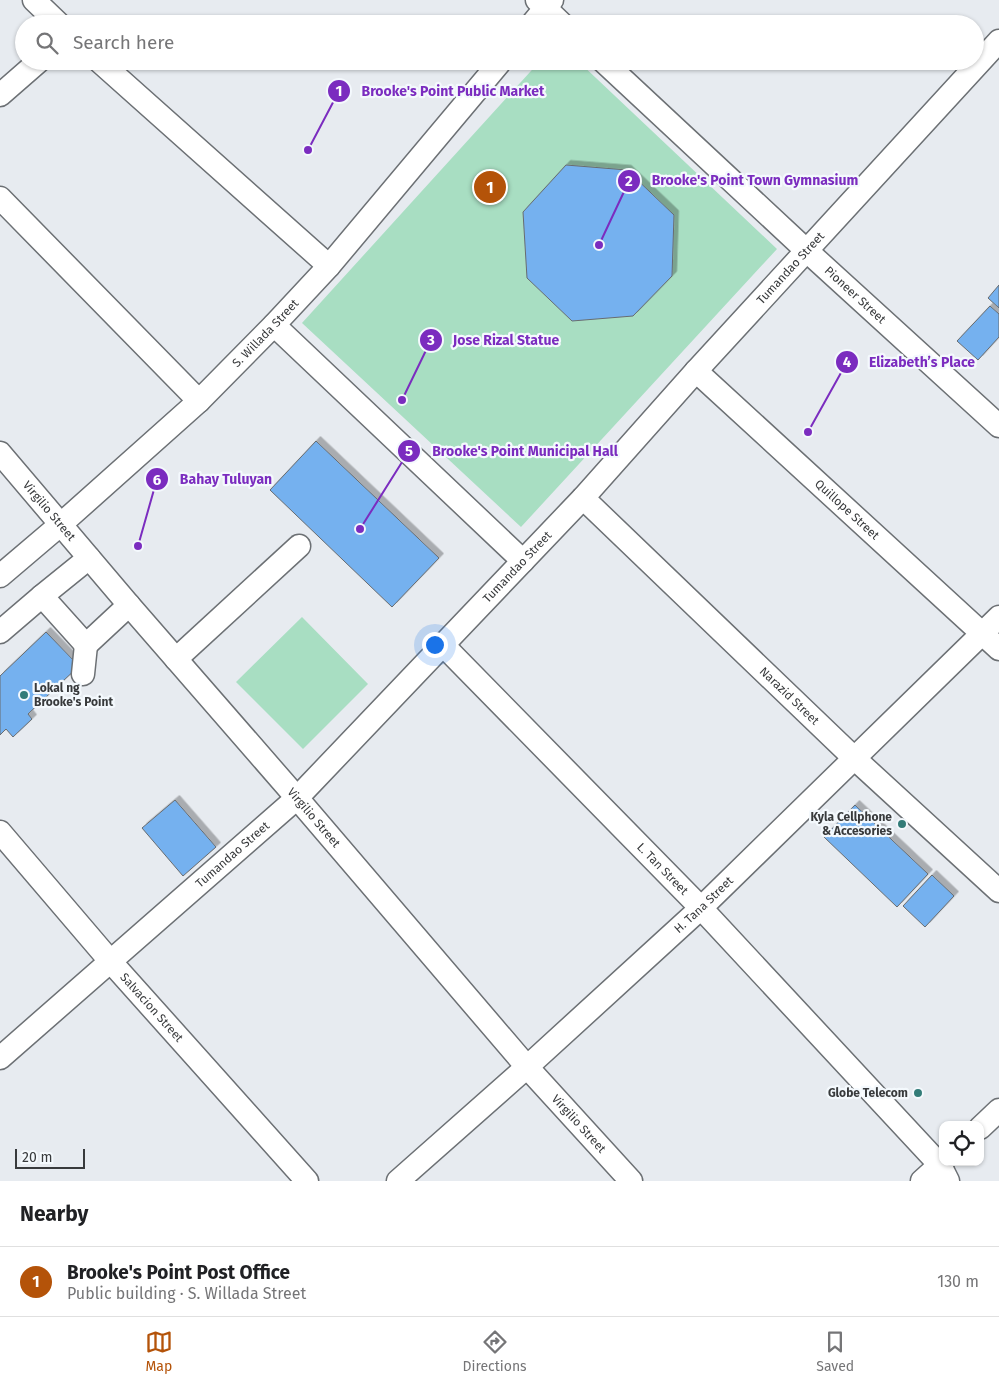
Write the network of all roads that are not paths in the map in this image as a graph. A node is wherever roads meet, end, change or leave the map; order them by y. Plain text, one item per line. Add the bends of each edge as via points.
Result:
1 (34, 0) edge
2 (50, 15) edge
3 (999, 41) edge
4 (984, 57) edge
5 (29, 70) edge
6 (110, 70) edge
7 (493, 70) edge
8 (613, 70) edge
9 (972, 70) edge
10 (0, 95) edge
11 (0, 198) edge
12 (807, 251) junction
13 (329, 266) junction
14 (274, 325) junction
15 (696, 371) junction
16 (199, 401) junction
17 (997, 421) edge
18 (0, 453) edge
19 (583, 498) junction
20 (60, 525) junction
21 (299, 546) dead end
22 (89, 558) junction
23 (523, 561) junction
24 (0, 576) edge
25 (42, 596) junction
26 (129, 605) junction
27 (999, 617) edge
28 (0, 632) edge
29 (982, 633) junction
30 (442, 644) junction
31 (86, 645) junction
32 (999, 649) edge
33 (176, 660) junction
34 (82, 674) dead end
35 (854, 758) junction
36 (296, 798) junction
37 (0, 832) edge
38 (999, 891) edge
39 (701, 908) junction
40 (111, 962) junction
41 (0, 1058) edge
42 (527, 1067) junction
43 (999, 1110) edge
44 (984, 1124) edge
45 (944, 1169) edge
46 (307, 1181) edge
47 (398, 1181) edge
48 (631, 1181) edge
49 (922, 1181) edge

1 - 2 street
3 - 4 street, Tumandao Street
5 - 10 street
6 - 13 street
7 - 13 street, S. Willada Street
8 - 12 street, Pioneer Street
9 - 12 street, Tumandao Street
11 - 16 street
12 - 15 street, Tumandao Street
12 - 17 street, Pioneer Street
13 - 14 street, S. Willada Street
14 - 16 street, S. Willada Street
14 - 23 street
15 - 19 street, Tumandao Street
15 - 29 street, Quillope Street
16 - 20 street, S. Willada Street
18 - 20 street, Virgilio Street
19 - 23 street, Tumandao Street
19 - 35 street, Narazid Street
20 - 22 street, Virgilio Street
20 - 24 street, S. Willada Street
21 - 33 street
22 - 25 street
22 - 26 street, Virgilio Street
23 - 30 street, Tumandao Street
25 - 28 street
25 - 31 street
26 - 31 street
26 - 33 street, Virgilio Street
27 - 29 street, H. Tana Street
29 - 32 street, Quillope Street
29 - 35 street, H. Tana Street
30 - 36 street, Tumandao Street
30 - 39 street, L. Tan Street
31 - 34 street
33 - 36 street, Virgilio Street
35 - 38 street, Narazid Street
35 - 39 street, H. Tana Street
36 - 40 street, Tumandao Street
36 - 42 street, Virgilio Street
37 - 40 street, Salvacion Street
39 - 42 street, H. Tana Street
39 - 45 street, L. Tan Street
40 - 41 street, Tumandao Street
40 - 46 street, Salvacion Street
42 - 47 street, H. Tana Street
42 - 48 street, Virgilio Street
43 - 44 street
45 - 49 street

